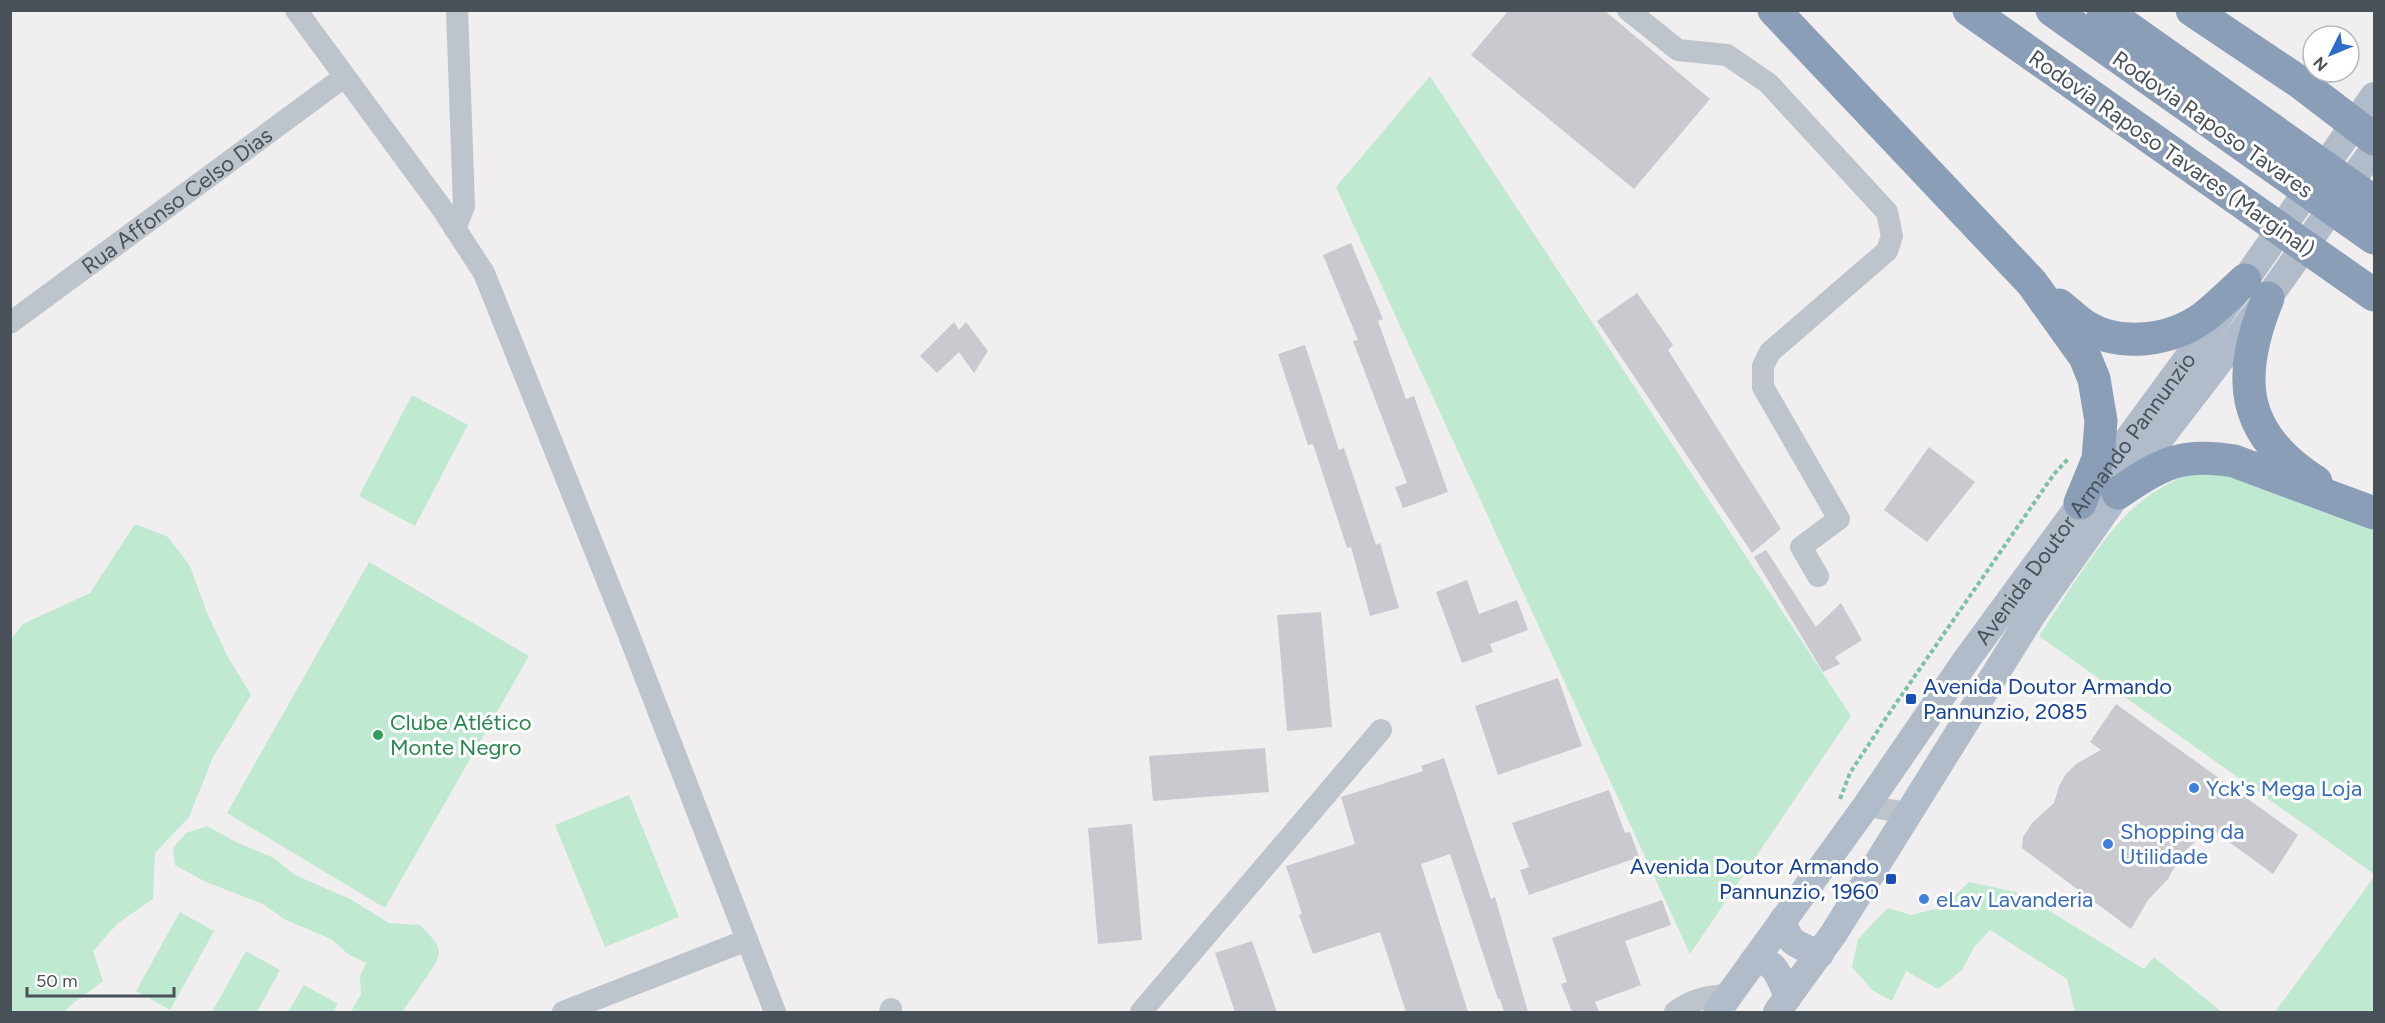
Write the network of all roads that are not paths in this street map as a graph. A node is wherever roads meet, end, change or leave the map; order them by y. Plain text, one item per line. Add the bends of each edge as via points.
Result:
1 (296, 10) edge
2 (457, 10) edge
3 (1628, 10) edge
4 (1774, 10) edge
5 (1795, 10) edge
6 (1969, 10) edge
7 (2052, 10) edge
8 (2103, 10) edge
9 (2192, 10) edge
10 (1829, 70) junction
11 (344, 77) junction
12 (2374, 96) edge
13 (2374, 139) edge
14 (2374, 149) edge
15 (2374, 202) edge
16 (455, 229) junction
17 (2374, 238) edge
18 (2032, 283) junction
19 (2257, 289) junction
20 (2374, 294) edge
21 (10, 323) edge
22 (2118, 493) junction
23 (2080, 503) junction
24 (2368, 511) edge
25 (1818, 576) dead end
26 (1381, 730) dead end
27 (1866, 806) junction
28 (1908, 813) junction
29 (1783, 920) junction
30 (747, 940) junction
31 (1820, 954) junction
32 (1752, 963) junction
33 (1723, 1004) edge
34 (1783, 1005) edge
35 (563, 1012) edge
36 (775, 1012) edge
37 (1141, 1012) edge
38 (1675, 1012) edge

1 - 11 street
2 - 16 street via 464,206
3 - 25 street via 1678,50 1727,55 1768,82 1887,212 1892,236 1887,251 1770,352 1763,366 1763,387 1839,519 1801,547
4 - 10 highway
5 - 10 highway
6 - 20 highway, Rodovia Raposo Tavares (Marginal)
7 - 17 highway, Rodovia Raposo Tavares
8 - 15 highway, Rodovia Raposo Tavares
9 - 13 highway via 2298,81
10 - 18 highway
11 - 16 street
11 - 21 street, Rua Affonso Celso Dias
12 - 19 main road
14 - 19 main road
16 - 30 street via 484,273
18 - 19 highway via 2085,326 2101,334 2132,340 2188,326
18 - 23 highway via 2085,357 2094,379 2100,442 2098,459
19 - 22 main road, Avenida Doutor Armando Pannunzio
19 - 23 main road, Avenida Doutor Armando Pannunzio
19 - 24 highway via 2248,372 2254,412 2271,442 2301,472
22 - 24 highway via 2158,468 2185,459 2206,458 2234,461
22 - 28 main road, Avenida Doutor Armando Pannunzio via 2032,615
23 - 27 main road, Avenida Doutor Armando Pannunzio
26 - 37 street
27 - 28 street
27 - 29 main road, Avenida Doutor Armando Pannunzio
28 - 31 main road, Avenida Doutor Armando Pannunzio
29 - 31 main road via 1786,933 1795,944
29 - 32 main road, Avenida Doutor Armando Pannunzio
30 - 35 street
30 - 36 street
31 - 34 main road, Avenida Doutor Armando Pannunzio
32 - 33 main road, Avenida Doutor Armando Pannunzio
32 - 34 main road via 1765,961 1773,966
33 - 38 street via 1707,996

